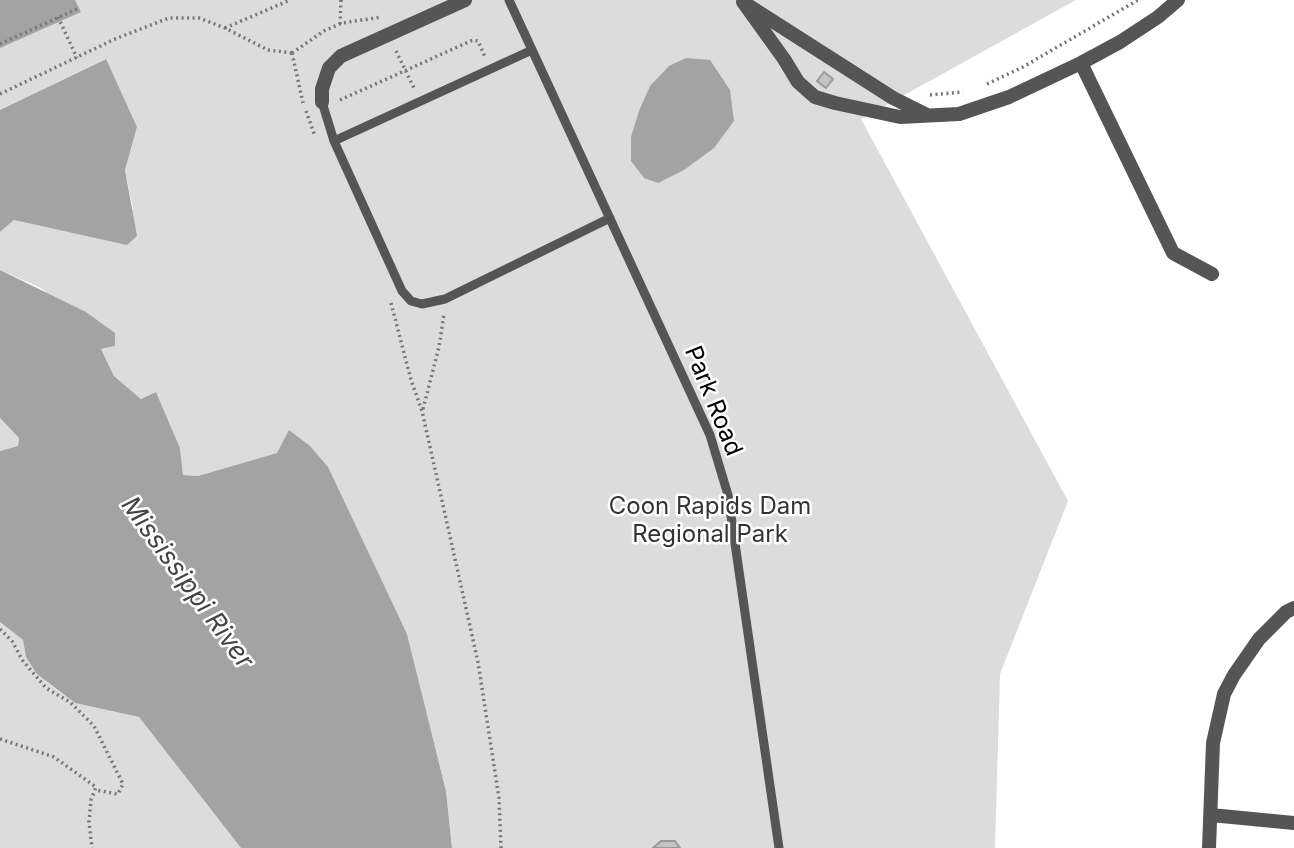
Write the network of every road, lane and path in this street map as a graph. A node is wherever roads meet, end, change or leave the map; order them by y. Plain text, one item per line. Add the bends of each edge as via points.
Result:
1 (290, 0) edge
2 (341, 0) edge
3 (465, 0) edge
4 (509, 0) edge
5 (1138, 0) edge
6 (1178, 0) edge
7 (741, 1) edge
8 (76, 9) dead end
9 (389, 15) dead end
10 (58, 17) junction
11 (380, 18) junction
12 (340, 24) junction
13 (225, 27) junction
14 (388, 34) junction
15 (0, 44) edge
16 (532, 50) junction
17 (292, 53) junction
18 (77, 58) junction
19 (1082, 63) junction
20 (490, 69) junction
21 (406, 71) junction
22 (983, 86) dead end
23 (973, 90) dead end
24 (0, 94) edge
25 (920, 94) dead end
26 (322, 102) junction
27 (420, 102) junction
28 (926, 115) junction
29 (334, 141) junction
30 (319, 145) dead end
31 (610, 218) junction
32 (1212, 274) dead end
33 (388, 297) dead end
34 (445, 299) junction
35 (422, 411) junction
36 (1294, 608) edge
37 (0, 629) edge
38 (0, 739) edge
39 (95, 790) junction
40 (1211, 815) junction
41 (1294, 823) edge
42 (92, 848) edge
43 (501, 848) edge
44 (779, 848) edge
45 (1209, 848) edge

1 - 13 path
2 - 12 path
3 - 14 street
4 - 16 lane, Park Road
5 - 22 path
6 - 19 street
7 - 28 street
7 - 28 street via 798,82 815,97 900,117
8 - 10 path
9 - 11 path
10 - 15 path
10 - 18 path
11 - 12 path
11 - 14 path
12 - 17 path
13 - 17 path via 268,50
13 - 18 path via 200,18 169,18
14 - 21 path
14 - 26 street via 335,61 326,76
16 - 20 lane
16 - 31 lane, Park Road
17 - 30 path
18 - 24 path
19 - 28 street via 979,108
19 - 32 street via 1173,253
20 - 21 path via 478,41 473,40
20 - 27 lane
21 - 26 path via 337,102
21 - 27 path
23 - 25 path
26 - 29 lane
27 - 29 lane
29 - 34 lane via 402,290 422,304
31 - 34 lane
31 - 44 lane, Park Road via 710,435 729,495
33 - 35 path
34 - 35 path via 439,347
35 - 43 path via 483,692 499,798
36 - 40 street via 1259,639 1224,694 1211,767
37 - 39 path via 46,688 94,726 123,784 118,794
38 - 39 path via 54,757 90,781
39 - 42 path via 89,822
40 - 41 street
40 - 45 street

